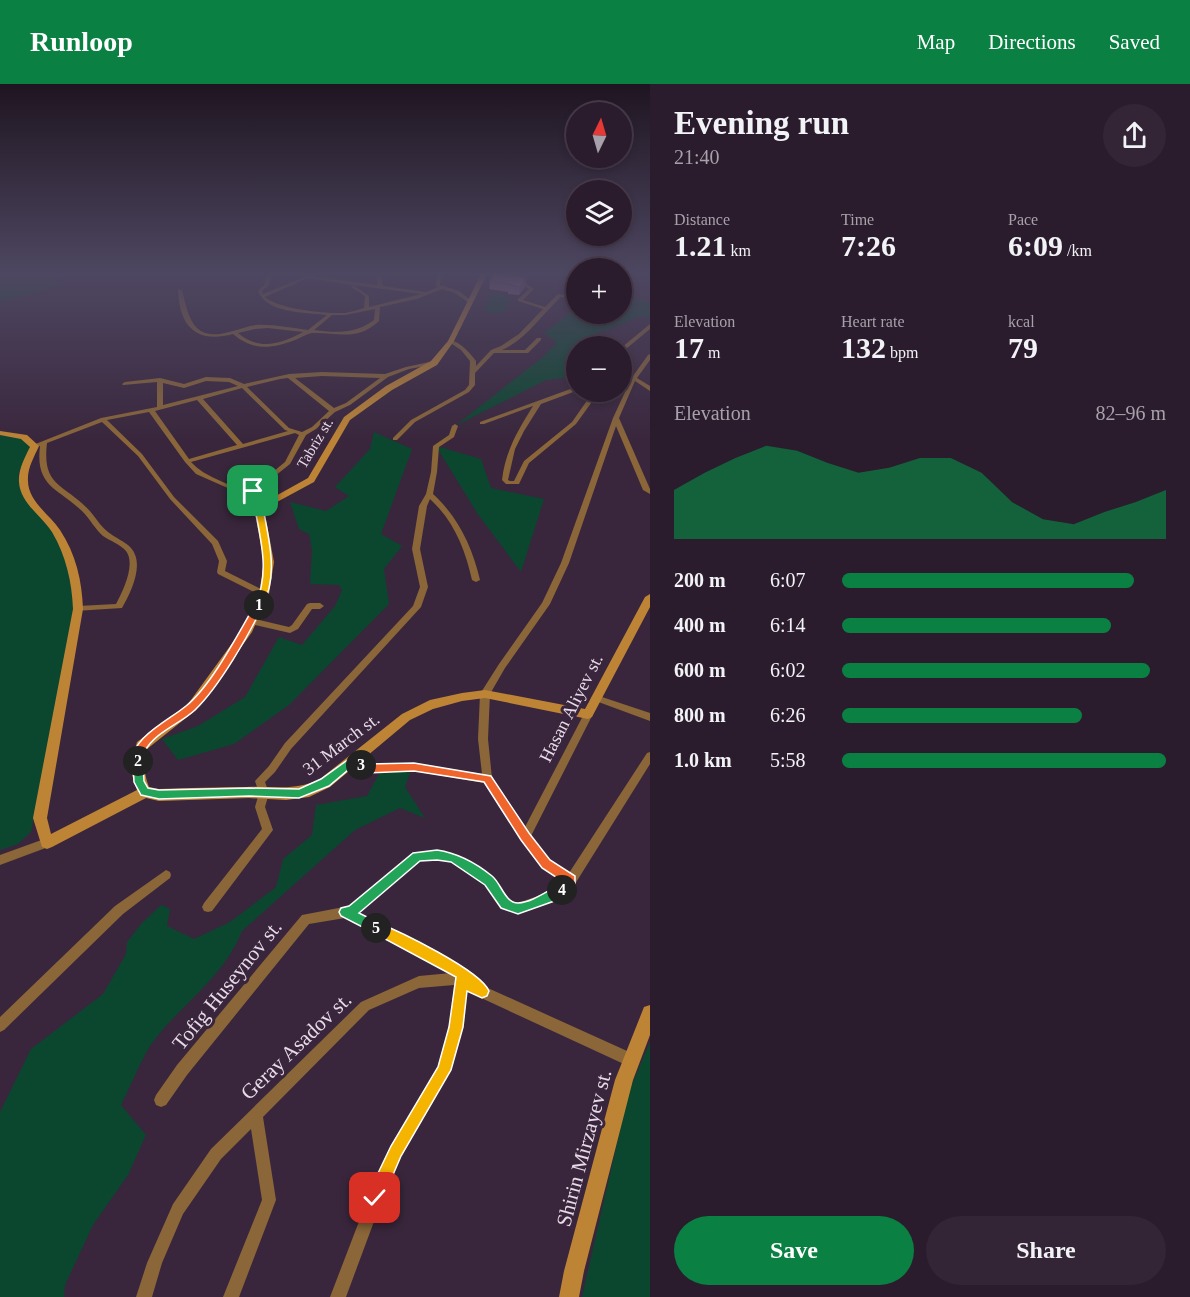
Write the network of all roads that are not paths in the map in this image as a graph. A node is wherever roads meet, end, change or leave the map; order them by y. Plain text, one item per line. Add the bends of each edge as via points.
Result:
1 (195, 329) edge
2 (250, 329) edge
3 (279, 329) edge
4 (314, 329) edge
5 (365, 329) edge
6 (457, 329) edge
7 (526, 329) edge
8 (647, 329) edge
9 (311, 331) junction
10 (234, 332) junction
11 (539, 339) dead end
12 (451, 341) junction
13 (632, 342) edge
14 (493, 351) junction
15 (650, 356) edge
16 (434, 363) junction
17 (473, 372) junction
18 (289, 376) junction
19 (386, 376) junction
20 (634, 378) junction
21 (160, 380) junction
22 (125, 384) dead end
23 (243, 386) junction
24 (650, 389) edge
25 (566, 393) edge
26 (198, 397) junction
27 (589, 402) edge
28 (538, 404) junction
29 (160, 408) junction
30 (151, 410) junction
31 (331, 412) junction
32 (348, 418) junction
33 (616, 418) junction
34 (103, 419) junction
35 (483, 423) dead end
36 (455, 426) dead end
37 (293, 432) junction
38 (0, 433) edge
39 (303, 434) junction
40 (395, 439) dead end
41 (40, 444) junction
42 (241, 446) junction
43 (187, 461) junction
44 (650, 492) edge
45 (429, 494) junction
46 (241, 496) junction
47 (259, 508) junction
48 (476, 580) dead end
49 (264, 594) junction
50 (650, 597) edge
51 (320, 606) dead end
52 (78, 609) junction
53 (251, 621) junction
54 (485, 694) junction
55 (596, 698) junction
56 (588, 714) junction
57 (650, 717) edge
58 (650, 756) edge
59 (353, 760) junction
60 (487, 779) junction
61 (145, 792) junction
62 (264, 793) junction
63 (525, 837) junction
64 (47, 843) junction
65 (0, 860) edge
66 (166, 875) dead end
67 (571, 880) junction
68 (208, 907) dead end
69 (345, 912) junction
70 (461, 981) junction
71 (482, 991) junction
72 (650, 1013) edge
73 (0, 1026) edge
74 (631, 1060) junction
75 (161, 1100) dead end
76 (256, 1114) junction
77 (144, 1297) edge
78 (231, 1297) edge
79 (338, 1297) edge
80 (570, 1297) edge

1 - 10 street via 212,336
2 - 10 street
3 - 9 street
4 - 9 street
5 - 9 street via 338,333
6 - 12 street, Tabriz st.
7 - 14 street via 512,344
8 - 13 street
9 - 10 street via 257,346
11 - 14 street via 526,352
12 - 16 street, Tabriz st.
12 - 17 street via 473,361
14 - 17 street
15 - 20 street
16 - 19 street
16 - 32 street, Tabriz st. via 389,388
17 - 40 street via 467,391 413,421
18 - 19 street
18 - 23 street
18 - 31 street
19 - 31 street
20 - 24 street
20 - 33 street
21 - 22 street
21 - 23 street via 184,386 218,379
21 - 29 street
23 - 26 street
23 - 37 street
25 - 28 street
26 - 29 street
26 - 42 street
27 - 28 street via 574,423 526,462 517,483 508,483 505,480 512,444
28 - 35 street
29 - 30 street
30 - 34 street
30 - 43 street
31 - 32 street
31 - 39 street
32 - 47 street, Tabriz st. via 312,480
33 - 44 street
33 - 54 street via 566,561 546,604
34 - 41 street
34 - 49 street via 140,455 172,498 215,543 223,561 221,572
36 - 45 street via 452,436 436,446
37 - 39 street
37 - 42 street
38 - 41 street
39 - 46 street via 288,463
41 - 52 street via 23,480 26,495 52,524 66,549 78,583
41 - 52 street via 43,470 50,483 85,509 105,534 129,549 133,559 127,590 119,606
42 - 43 street
43 - 46 street via 198,473
45 - 48 street via 450,514 472,558
45 - 62 street via 423,506 416,549 424,586 417,607 288,746 260,781
46 - 47 street
47 - 49 street via 269,561
49 - 53 street
50 - 55 street, Hasan Aliyev st.
51 - 53 street via 310,606 290,630
52 - 64 street via 40,818
53 - 61 street via 192,707 142,746 138,767 139,782
54 - 56 street, 31 March st.
54 - 59 street, 31 March st. via 430,705 406,717
54 - 60 street via 483,739
55 - 56 street, Hasan Aliyev st.
55 - 57 street
56 - 63 street, Hasan Aliyev st.
58 - 67 street, Tofig Huseynov st.
59 - 60 street via 367,769 414,767
59 - 62 street, 31 March st. via 309,791
60 - 63 street
61 - 62 street, 31 March st.
61 - 64 street
62 - 68 street via 260,807 268,830
63 - 67 street via 546,864
64 - 65 street
66 - 73 street via 119,910
67 - 69 street, Tofig Huseynov st. via 556,895 518,908 505,904 489,881 454,858 417,856 352,911
69 - 71 street via 463,973
69 - 75 street, Tofig Huseynov st. via 306,919
70 - 71 street, Geray Asadov st.
70 - 76 street, Geray Asadov st. via 419,982 365,1006
70 - 79 street via 456,1027 444,1070 392,1160
71 - 74 street, Geray Asadov st.
72 - 74 street, Shirin Mirzayev st.
74 - 80 street, Shirin Mirzayev st.
76 - 77 street, Geray Asadov st. via 216,1154 177,1209
76 - 78 street via 269,1200

